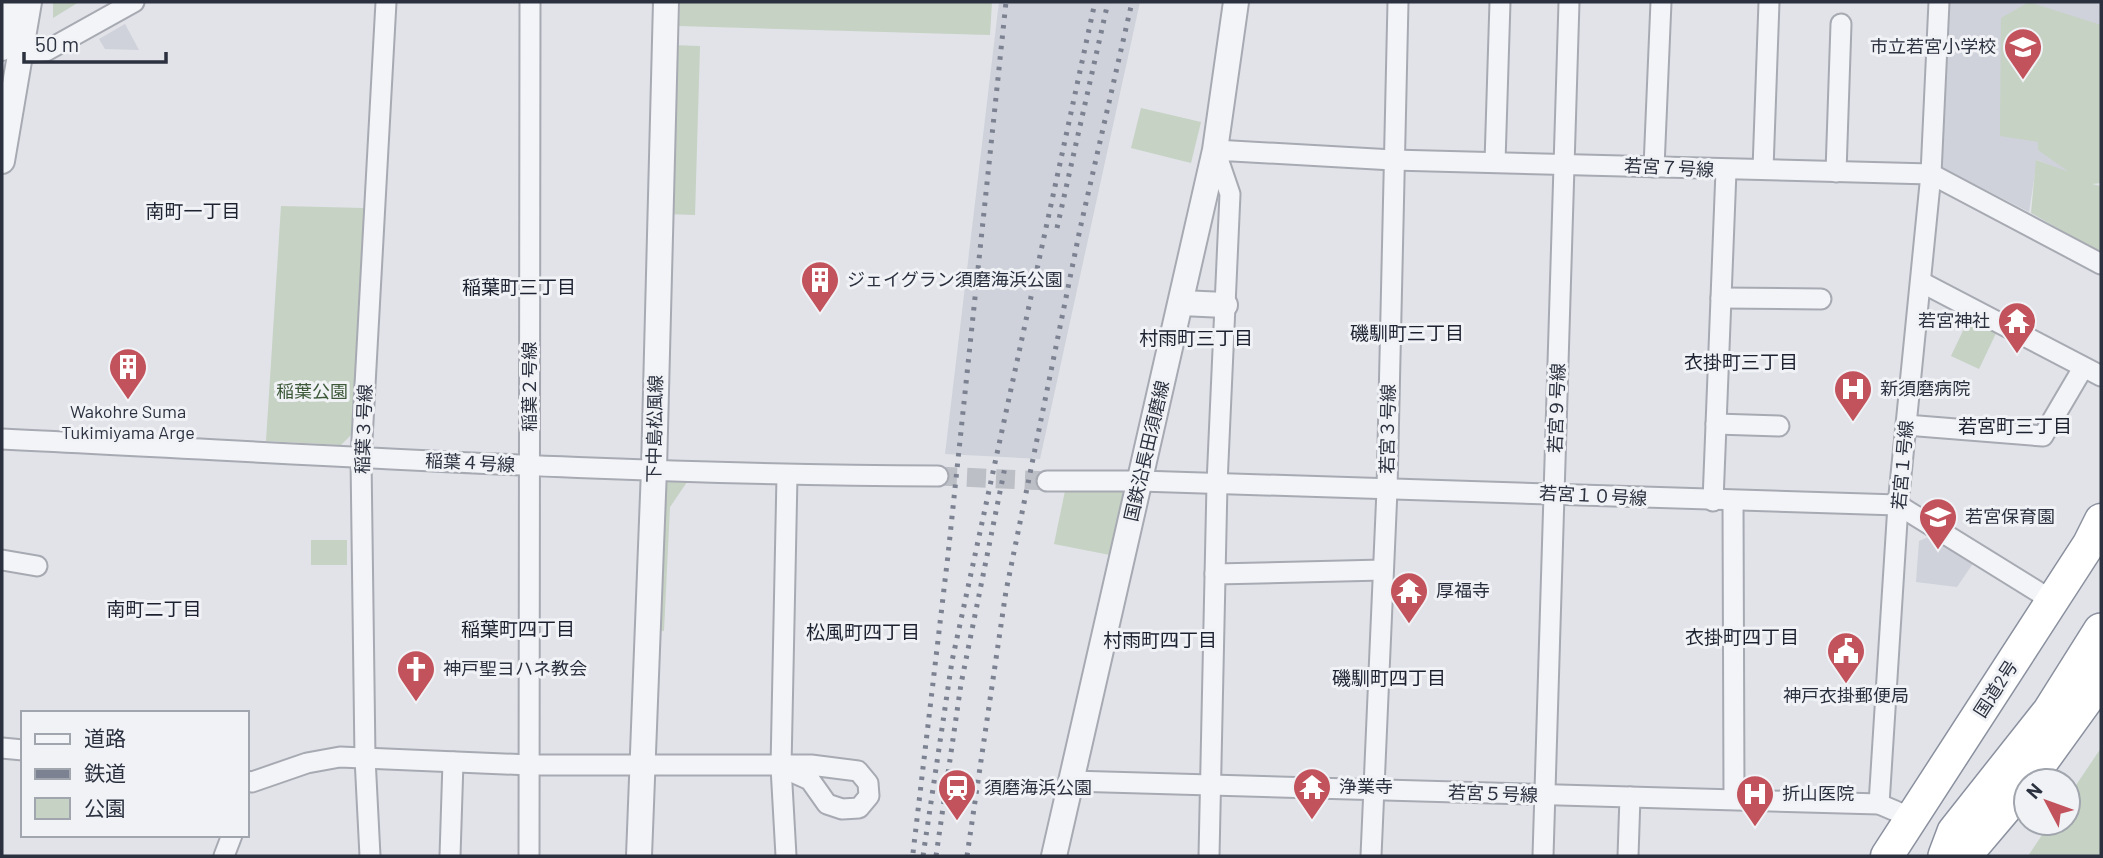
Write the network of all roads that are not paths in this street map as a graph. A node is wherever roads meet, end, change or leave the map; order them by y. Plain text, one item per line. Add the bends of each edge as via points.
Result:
1 (9, 2) edge
2 (29, 2) edge
3 (134, 2) edge
4 (386, 2) edge
5 (530, 2) edge
6 (666, 2) edge
7 (1236, 2) edge
8 (1398, 2) edge
9 (1500, 2) edge
10 (1569, 2) edge
11 (1661, 2) edge
12 (1769, 2) edge
13 (1939, 2) edge
14 (1841, 24) dead end
15 (12, 50) edge
16 (1215, 150) junction
17 (1393, 160) junction
18 (2, 161) edge
19 (1495, 162) junction
20 (1565, 163) junction
21 (1654, 167) junction
22 (1763, 169) junction
23 (1726, 171) junction
24 (1836, 172) junction
25 (1931, 174) junction
26 (2101, 264) edge
27 (1920, 282) junction
28 (1721, 298) junction
29 (1821, 299) dead end
30 (1181, 303) junction
31 (1225, 305) junction
32 (2083, 368) junction
33 (2101, 376) edge
34 (1716, 424) junction
35 (1906, 425) junction
36 (1779, 426) dead end
37 (2, 439) edge
38 (361, 458) junction
39 (530, 466) junction
40 (654, 469) junction
41 (787, 476) junction
42 (938, 476) tunnel mouth
43 (1047, 481) tunnel mouth
44 (1140, 481) junction
45 (1217, 484) junction
46 (1387, 490) junction
47 (1554, 493) junction
48 (1713, 501) junction
49 (1733, 501) junction
50 (1898, 505) junction
51 (2101, 520) edge
52 (2, 560) edge
53 (37, 566) dead end
54 (1383, 570) junction
55 (1215, 574) junction
56 (2053, 601) junction
57 (2101, 631) edge
58 (2101, 680) edge
59 (2, 748) edge
60 (21, 750) edge
61 (365, 758) junction
62 (453, 762) junction
63 (530, 765) junction
64 (642, 766) junction
65 (781, 767) junction
66 (2038, 767) edge
67 (1071, 781) junction
68 (1211, 785) junction
69 (248, 787) edge
70 (1373, 791) junction
71 (1545, 796) junction
72 (1630, 797) junction
73 (1734, 798) junction
74 (2012, 800) edge
75 (1879, 804) junction
76 (1912, 818) junction
77 (231, 837) edge
78 (224, 856) edge
79 (370, 856) edge
80 (450, 856) edge
81 (529, 856) edge
82 (639, 856) edge
83 (786, 856) edge
84 (1055, 856) edge
85 (1209, 856) edge
86 (1371, 856) edge
87 (1544, 856) edge
88 (1628, 856) edge
89 (1887, 856) edge
90 (1946, 856) edge
91 (1965, 856) edge

1 - 15 street
2 - 15 street
3 - 15 street via 46,51
4 - 38 street, 稲葉３号線
5 - 39 street, 稲葉２号線
6 - 40 street, 下中島松風線
7 - 16 street, 国鉄沿長田須磨線
8 - 17 street, 若宮３号線
9 - 19 street
10 - 20 street, 若宮９号線
11 - 21 street
12 - 22 street
13 - 25 street, 若宮１号線
14 - 24 street
15 - 18 street
16 - 17 street, 若宮７号線
16 - 30 street, 国鉄沿長田須磨線
16 - 31 street via 1230,194
17 - 19 street, 若宮７号線
17 - 46 street, 若宮３号線
19 - 20 street, 若宮７号線
20 - 21 street, 若宮７号線
20 - 47 street, 若宮９号線
21 - 23 street, 若宮７号線
22 - 23 street, 若宮７号線
22 - 24 street, 若宮７号線
23 - 28 street
24 - 25 street, 若宮７号線
25 - 26 street, 若宮７号線
25 - 27 street, 若宮１号線
27 - 32 street
27 - 35 street, 若宮１号線
28 - 29 street
28 - 34 street
30 - 31 street
30 - 44 street, 国鉄沿長田須磨線
31 - 45 street
32 - 33 street
32 - 35 street via 2043,436
34 - 36 street
34 - 48 street
35 - 50 street, 若宮１号線
37 - 38 street, 稲葉４号線
38 - 39 street, 稲葉４号線
38 - 61 street, 稲葉３号線
39 - 40 street, 稲葉４号線
39 - 63 street, 稲葉２号線
40 - 41 street, 稲葉４号線
40 - 64 street, 下中島松風線
41 - 42 street, 稲葉４号線
41 - 65 street
43 - 44 street
44 - 45 street, 若宮１０号線
44 - 67 street, 国鉄沿長田須磨線
45 - 46 street, 若宮１０号線
45 - 55 street
46 - 47 street, 若宮１０号線
46 - 54 street, 若宮３号線
47 - 48 street, 若宮１０号線
47 - 71 street, 若宮９号線
48 - 49 street, 若宮１０号線
49 - 50 street, 若宮１０号線
49 - 73 street
50 - 56 street
50 - 75 street, 若宮１号線
51 - 56 highway, 国道2号
52 - 53 street
54 - 55 street
54 - 70 street, 若宮３号線
55 - 68 street
56 - 76 highway, 国道2号
57 - 90 highway via 2050,712 1955,832
58 - 66 highway
59 - 60 street
61 - 62 street
61 - 69 street via 306,762
61 - 79 street, 稲葉３号線
62 - 63 street
62 - 80 street
63 - 64 street
63 - 81 street, 稲葉２号線
64 - 65 street
64 - 82 street, 下中島松風線
65 - 83 street
67 - 68 street, 若宮５号線
67 - 84 street, 国鉄沿長田須磨線
68 - 70 street, 若宮５号線
68 - 85 street
70 - 71 street, 若宮５号線
70 - 86 street, 若宮３号線
71 - 72 street, 若宮５号線
71 - 87 street, 若宮９号線
72 - 73 street, 若宮５号線
72 - 88 street
73 - 75 street, 若宮５号線
74 - 91 highway
75 - 76 street, 若宮５号線
76 - 89 highway, 国道2号
77 - 78 street

